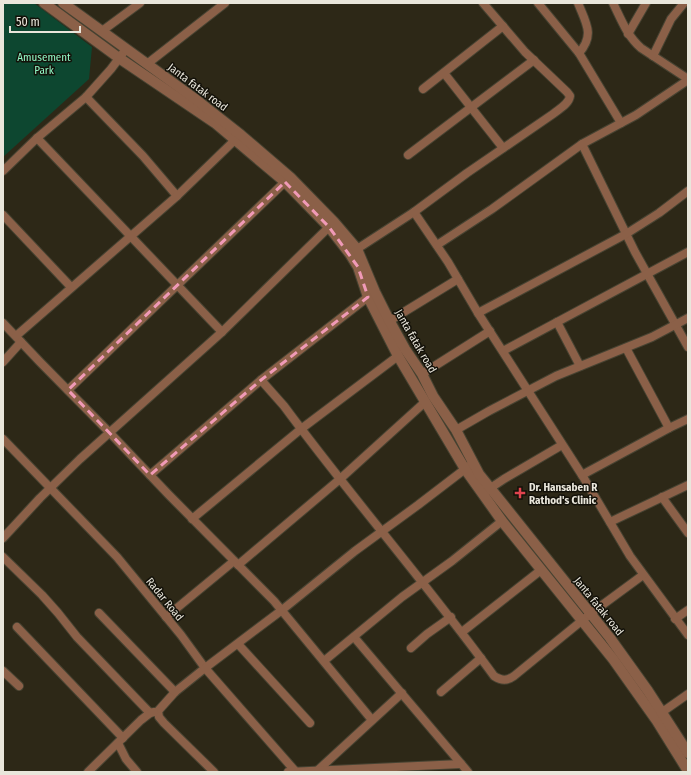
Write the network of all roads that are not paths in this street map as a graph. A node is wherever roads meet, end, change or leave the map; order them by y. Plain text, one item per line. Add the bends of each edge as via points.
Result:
1 (44, 3) edge
2 (63, 3) edge
3 (140, 3) edge
4 (224, 3) edge
5 (483, 3) edge
6 (538, 3) edge
7 (578, 3) edge
8 (613, 3) edge
9 (646, 3) edge
10 (684, 3) edge
11 (503, 26) junction
12 (102, 32) junction
13 (628, 34) junction
14 (126, 49) junction
15 (579, 53) junction
16 (653, 56) junction
17 (119, 58) junction
18 (534, 60) junction
19 (147, 64) junction
20 (444, 73) junction
21 (688, 80) edge
22 (423, 90) dead end
23 (86, 97) junction
24 (471, 106) junction
25 (621, 123) junction
26 (238, 137) junction
27 (37, 138) junction
28 (582, 144) junction
29 (503, 148) junction
30 (408, 155) dead end
31 (3, 171) edge
32 (288, 180) junction
33 (688, 191) edge
34 (176, 196) junction
35 (414, 212) junction
36 (3, 215) edge
37 (329, 227) junction
38 (626, 234) junction
39 (131, 235) junction
40 (437, 245) junction
41 (357, 249) junction
42 (688, 252) edge
43 (647, 273) junction
44 (458, 279) junction
45 (177, 285) junction
46 (71, 287) junction
47 (368, 297) junction
48 (478, 313) junction
49 (688, 318) edge
50 (557, 322) junction
51 (3, 323) edge
52 (385, 323) junction
53 (675, 324) junction
54 (490, 331) junction
55 (222, 332) junction
56 (18, 339) junction
57 (688, 347) edge
58 (626, 348) junction
59 (503, 351) junction
60 (398, 356) junction
61 (3, 362) edge
62 (580, 366) junction
63 (422, 374) junction
64 (262, 380) junction
65 (68, 390) junction
66 (528, 391) junction
67 (425, 402) junction
68 (688, 419) edge
69 (669, 428) junction
70 (301, 429) junction
71 (456, 430) junction
72 (110, 433) junction
73 (3, 439) edge
74 (562, 445) junction
75 (469, 466) junction
76 (150, 474) junction
77 (582, 475) junction
78 (340, 479) junction
79 (688, 485) edge
80 (51, 488) junction
81 (486, 491) junction
82 (662, 497) junction
83 (192, 519) junction
84 (502, 521) junction
85 (610, 522) junction
86 (383, 531) junction
87 (688, 533) edge
88 (3, 538) edge
89 (3, 557) edge
90 (236, 563) junction
91 (541, 570) junction
92 (643, 575) junction
93 (422, 582) junction
94 (282, 610) junction
95 (688, 610) edge
96 (99, 613) dead end
97 (166, 617) junction
98 (452, 617) junction
99 (586, 618) junction
100 (675, 619) junction
101 (17, 627) dead end
102 (462, 632) junction
103 (688, 635) edge
104 (354, 637) junction
105 (238, 644) junction
106 (411, 648) dead end
107 (481, 658) junction
108 (324, 661) junction
109 (205, 668) junction
110 (3, 671) edge
111 (19, 686) dead end
112 (175, 692) junction
113 (441, 692) dead end
114 (402, 693) junction
115 (688, 694) edge
116 (158, 711) junction
117 (150, 713) junction
118 (658, 715) junction
119 (372, 720) junction
120 (310, 723) dead end
121 (120, 741) junction
122 (688, 753) edge
123 (461, 764) junction
124 (317, 771) junction
125 (688, 771) edge
126 (88, 772) edge
127 (137, 772) edge
128 (214, 772) edge
129 (288, 772) edge
130 (296, 772) edge
131 (468, 772) edge

1 - 17 street
2 - 12 street, Janta fatak road
3 - 12 street
4 - 19 street
5 - 11 street
6 - 15 street
7 - 15 street via 588,39 586,46
8 - 13 street
9 - 13 street
10 - 16 street via 671,18
11 - 18 street
11 - 20 street
12 - 14 street, Janta fatak road
13 - 16 street
14 - 17 street
14 - 19 street, Janta fatak road
15 - 25 street
16 - 21 street
17 - 23 street
17 - 26 street
18 - 24 street
18 - 29 street via 567,92 570,100
19 - 26 street, Janta fatak road
20 - 22 street
20 - 24 street
21 - 25 street
23 - 27 street
23 - 34 street via 143,156
24 - 29 street
24 - 30 street
25 - 28 street
26 - 32 street, Janta fatak road
26 - 34 street
27 - 31 street
27 - 39 street
28 - 38 street
28 - 40 street
29 - 35 street
32 - 37 street
32 - 41 street, Janta fatak road via 334,222
32 - 45 street
33 - 38 street
34 - 39 street
35 - 40 street
35 - 41 street
36 - 46 street
37 - 47 street via 358,267
37 - 55 street
38 - 43 street
38 - 48 street
39 - 45 street
39 - 46 street
40 - 44 street
41 - 52 street, Janta fatak road
42 - 43 street
43 - 50 street
43 - 53 street
44 - 48 street
44 - 52 street
45 - 55 street
45 - 65 street
46 - 56 street
47 - 52 street
47 - 64 street
48 - 54 street
49 - 53 street
50 - 59 street
50 - 62 street
51 - 56 street
52 - 60 street
52 - 63 street, Janta fatak road
53 - 57 street
53 - 58 street
54 - 59 street
54 - 63 street
55 - 72 street
56 - 61 street
56 - 65 street
58 - 62 street
58 - 69 street
59 - 66 street
60 - 67 street
60 - 70 street
62 - 66 street
63 - 71 street, Janta fatak road via 433,396
64 - 70 street
64 - 76 street
65 - 72 street
66 - 71 street
66 - 74 street
67 - 75 street
67 - 78 street
68 - 69 street
69 - 77 street
70 - 78 street
70 - 83 street
71 - 75 street, Janta fatak road
72 - 76 street
72 - 80 street
73 - 80 street, Radar Road
74 - 77 street
74 - 81 street
75 - 81 street, Janta fatak road
75 - 86 street
76 - 83 street
77 - 85 street
78 - 86 street
78 - 90 street
79 - 82 street
80 - 88 street
80 - 97 street, Radar Road via 117,557
81 - 84 street
81 - 99 street, Janta fatak road
82 - 85 street
82 - 87 street
83 - 90 street
84 - 91 street
84 - 93 street
85 - 92 street
86 - 93 street
86 - 94 street
89 - 117 street via 42,595 82,642
90 - 94 street
90 - 97 street
91 - 99 street
91 - 102 street
92 - 99 street
92 - 100 street
93 - 98 street
93 - 104 street
94 - 105 street
94 - 108 street
95 - 100 street
96 - 112 street
97 - 109 street, Radar Road
98 - 102 street
98 - 106 street
99 - 107 street via 509,680 500,680 494,676
99 - 118 street, Janta fatak road via 610,638
100 - 103 street
101 - 121 street
102 - 107 street
104 - 108 street
104 - 114 street
105 - 109 street
105 - 120 street
107 - 113 street
108 - 119 street
109 - 112 street
109 - 130 street, Radar Road
110 - 111 street
112 - 116 street
114 - 119 street
114 - 123 street
115 - 118 street
116 - 117 street
116 - 128 street via 164,723
117 - 121 street
118 - 122 street, Janta fatak road
118 - 125 street
119 - 124 street
121 - 126 street
121 - 127 street via 126,759
123 - 124 street
123 - 131 street
124 - 130 street
129 - 130 street

